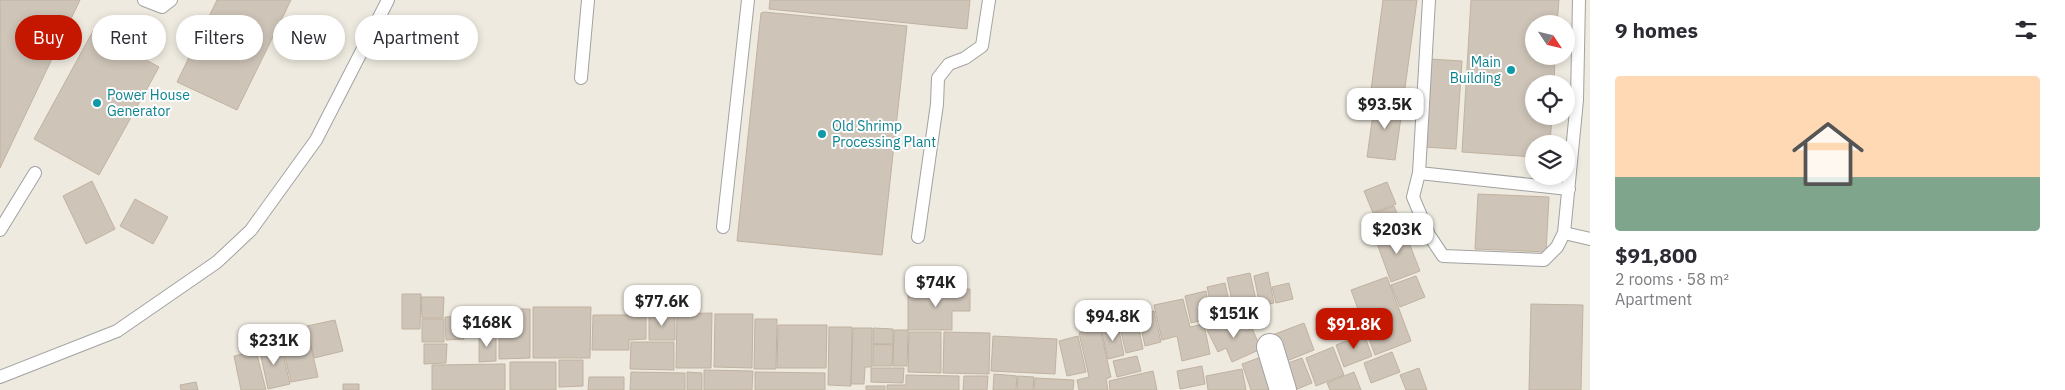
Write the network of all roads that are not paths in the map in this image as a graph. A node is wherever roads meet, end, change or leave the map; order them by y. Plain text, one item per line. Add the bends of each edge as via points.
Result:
1 (144, 0) edge
2 (170, 0) edge
3 (388, 0) edge
4 (588, 0) edge
5 (748, 0) edge
6 (989, 0) edge
7 (1429, 0) edge
8 (1579, 0) edge
9 (580, 78) dead end
10 (1419, 172) junction
11 (35, 173) dead end
12 (1569, 189) junction
13 (723, 227) dead end
14 (0, 230) edge
15 (1564, 233) junction
16 (918, 238) dead end
17 (1590, 239) edge
18 (1270, 347) dead end
19 (0, 377) edge
20 (1283, 390) edge

1 - 2 lane via 162,7
3 - 19 lane via 316,140 251,230 217,262 117,331
4 - 9 lane
5 - 13 lane
6 - 16 lane via 982,46 949,64 938,78
7 - 10 lane
8 - 12 lane via 1577,100
10 - 12 lane
10 - 15 lane via 1413,197 1429,235 1444,256 1544,260 1557,247
11 - 14 lane
12 - 15 lane
15 - 17 lane
18 - 20 street

